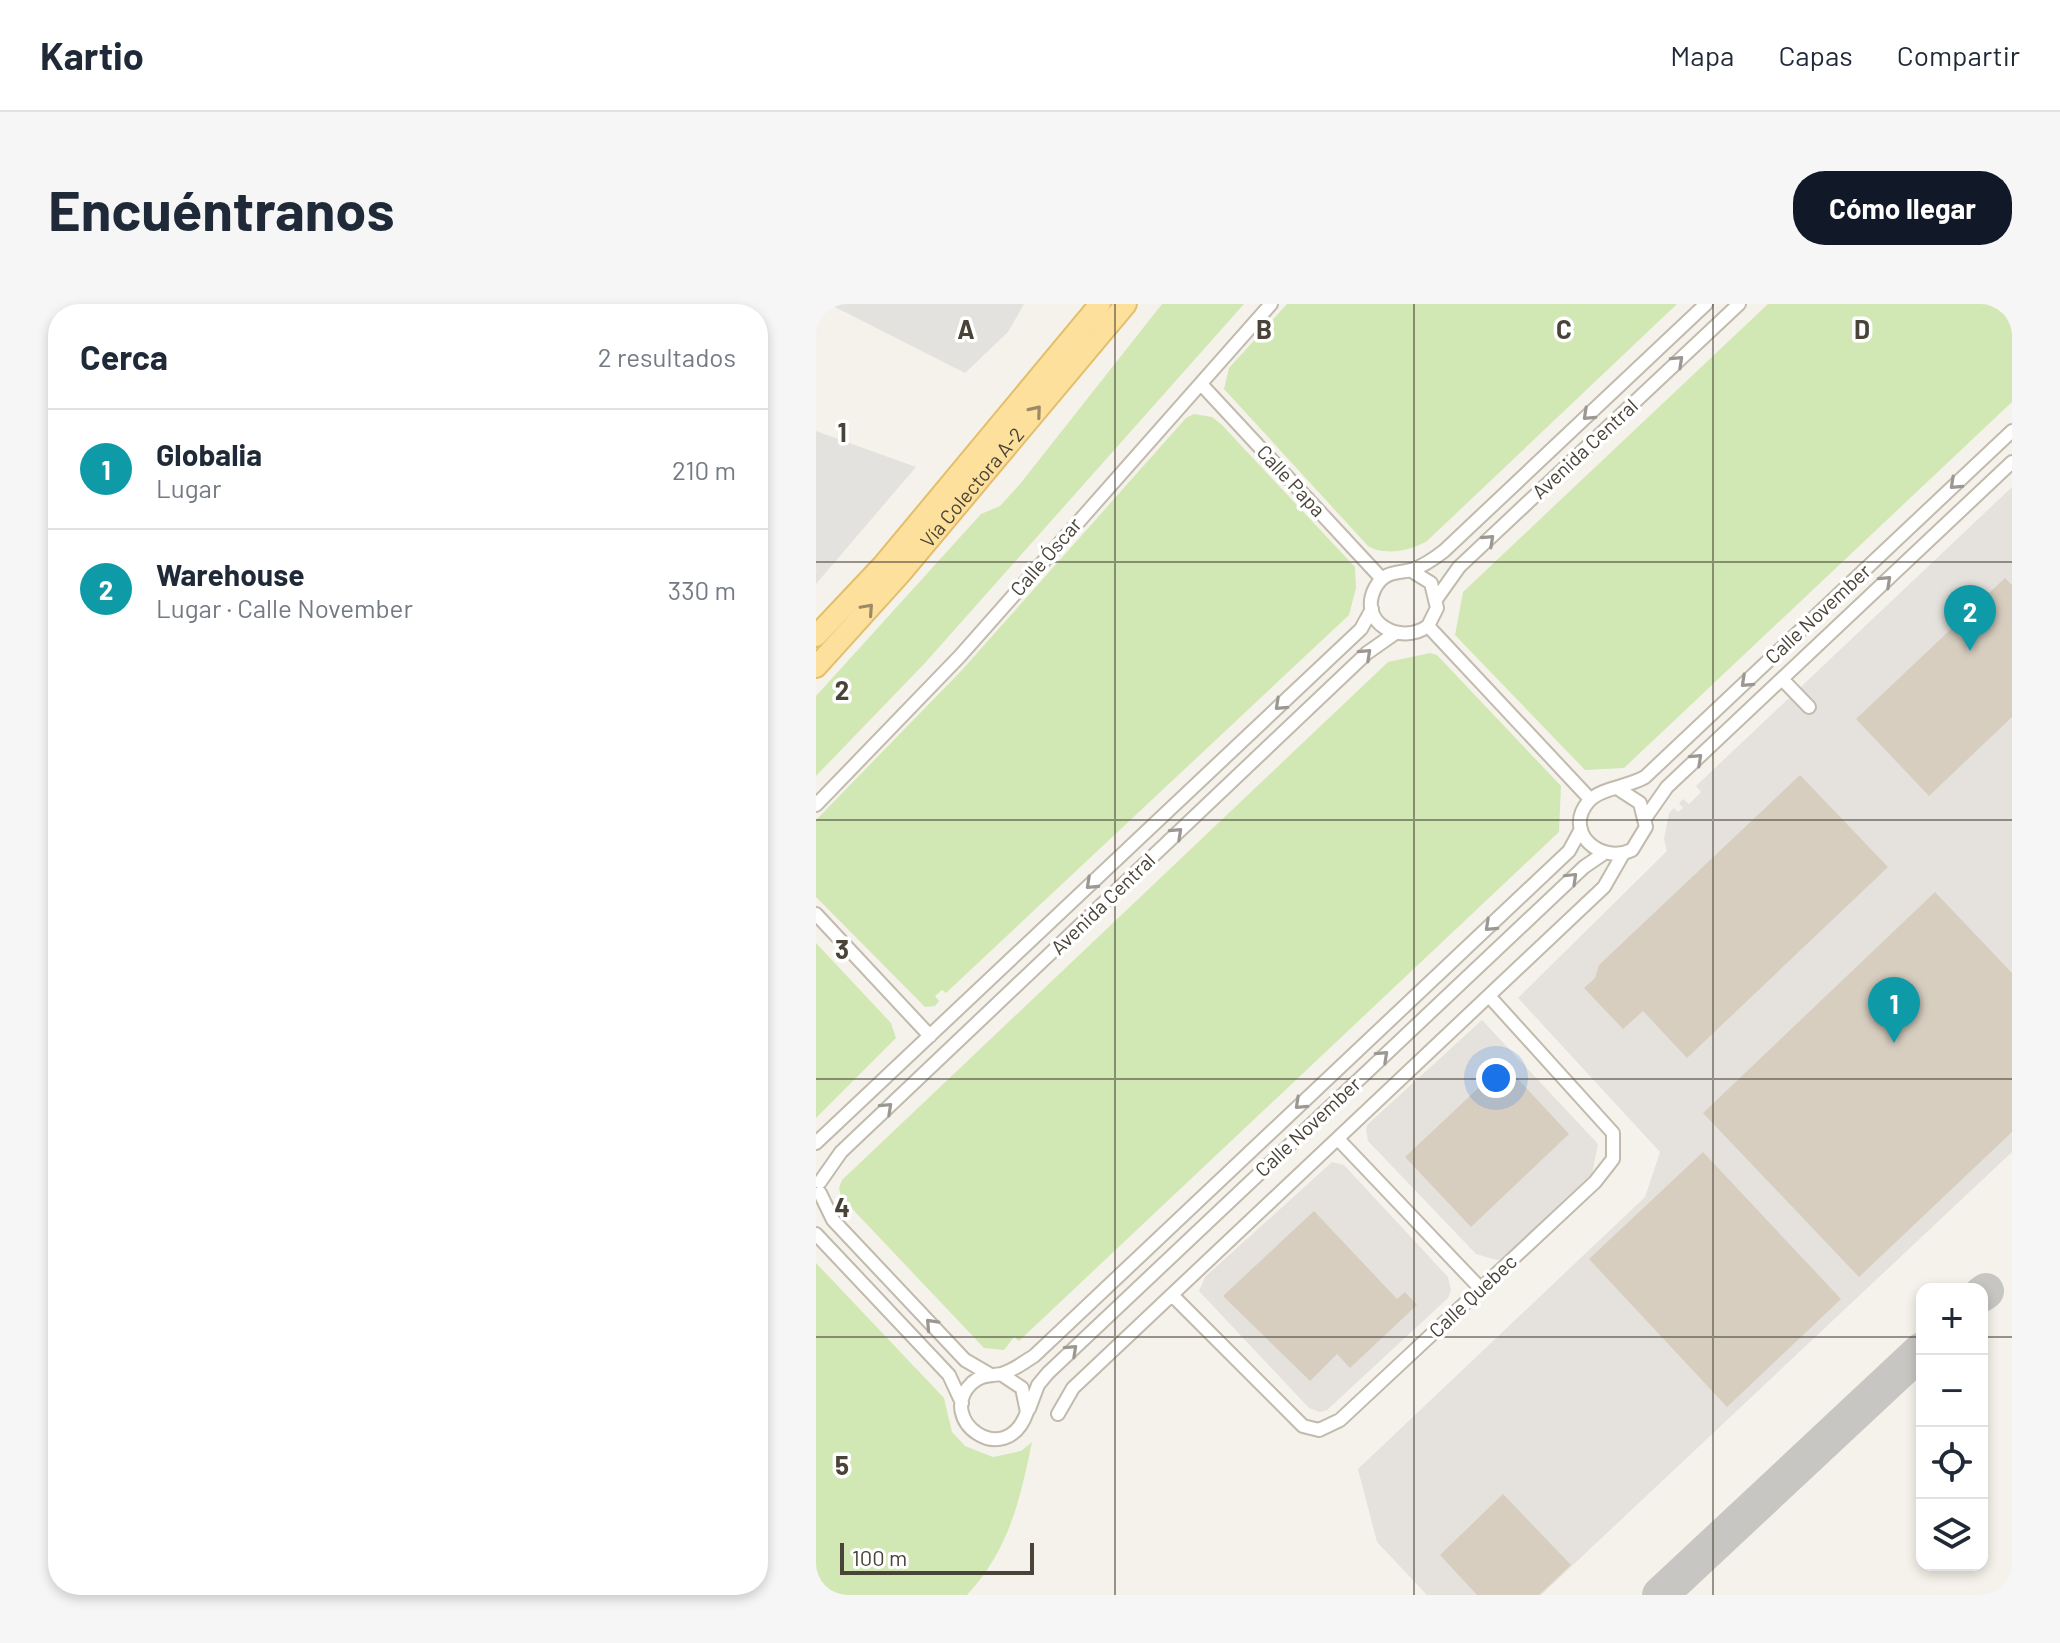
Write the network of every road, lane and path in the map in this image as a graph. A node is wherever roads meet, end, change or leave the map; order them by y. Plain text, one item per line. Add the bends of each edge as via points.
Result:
1 (1100, 304) edge
2 (1126, 304) edge
3 (1271, 304) edge
4 (1706, 304) edge
5 (1739, 304) edge
6 (1201, 384) junction
7 (2012, 431) edge
8 (2012, 462) edge
9 (1410, 570) junction
10 (1382, 579) junction
11 (1437, 598) junction
12 (1372, 609) junction
13 (1428, 626) junction
14 (1394, 634) junction
15 (816, 636) edge
16 (816, 667) edge
17 (1782, 679) junction
18 (1809, 707) dead end
19 (1620, 790) junction
20 (1590, 799) junction
21 (816, 805) edge
22 (1646, 817) junction
23 (1581, 829) junction
24 (1603, 854) junction
25 (1623, 854) junction
26 (816, 914) edge
27 (1489, 996) junction
28 (930, 1036) junction
29 (1338, 1139) junction
30 (816, 1143) edge
31 (818, 1188) edge
32 (816, 1234) edge
33 (1480, 1288) junction
34 (1172, 1295) junction
35 (995, 1374) junction
36 (962, 1403) junction
37 (1027, 1412) junction
38 (1058, 1414) dead end

1 - 15 main road, Vía Colectora A-2 via 884,564
16 -> 2 main road, Vía Colectora A-2
3 - 6 street, Calle Óscar
4 -> 9 street, Avenida Central via 1444,551
11 -> 5 street, Avenida Central via 1459,567
6 - 10 street, Calle Papa
6 - 21 street, Calle Óscar via 960,656
7 -> 19 street, Calle November via 1652,771
17 -> 8 street, Calle November
9 - 10 street
9 - 11 street via 1431,583
10 - 12 street via 1375,587
11 - 13 street
12 - 14 street via 1380,625
12 -> 28 street, Avenida Central via 1361,629
13 - 14 street via 1412,635
13 - 20 street
31 -> 14 street, Avenida Central via 841,1152 1376,644
17 - 18 street, Calle November
22 -> 17 street, Calle November via 1661,793
19 - 20 street
19 - 22 street via 1634,797
20 - 23 street
22 - 25 street via 1644,836
23 - 24 street via 1589,845
23 -> 35 street, Calle November via 1569,851 1034,1356
24 - 25 street
37 -> 24 street, Calle November via 1048,1373
25 - 27 street, Calle November via 1604,887
26 - 28 street
27 - 29 street, Calle November
27 - 33 street, Calle Quebec via 1613,1133 1615,1151 1606,1171
28 - 30 street, Avenida Central
29 - 33 street
29 - 34 street, Calle November
35 -> 31 street via 965,1360 833,1220
32 - 36 street via 949,1375
33 - 34 street, Calle Quebec via 1340,1420 1319,1430 1303,1426
34 - 38 street, Calle November via 1073,1388
35 - 36 street via 971,1384
35 - 37 street via 1022,1388
36 - 37 street via 974,1433 995,1440 1016,1432

